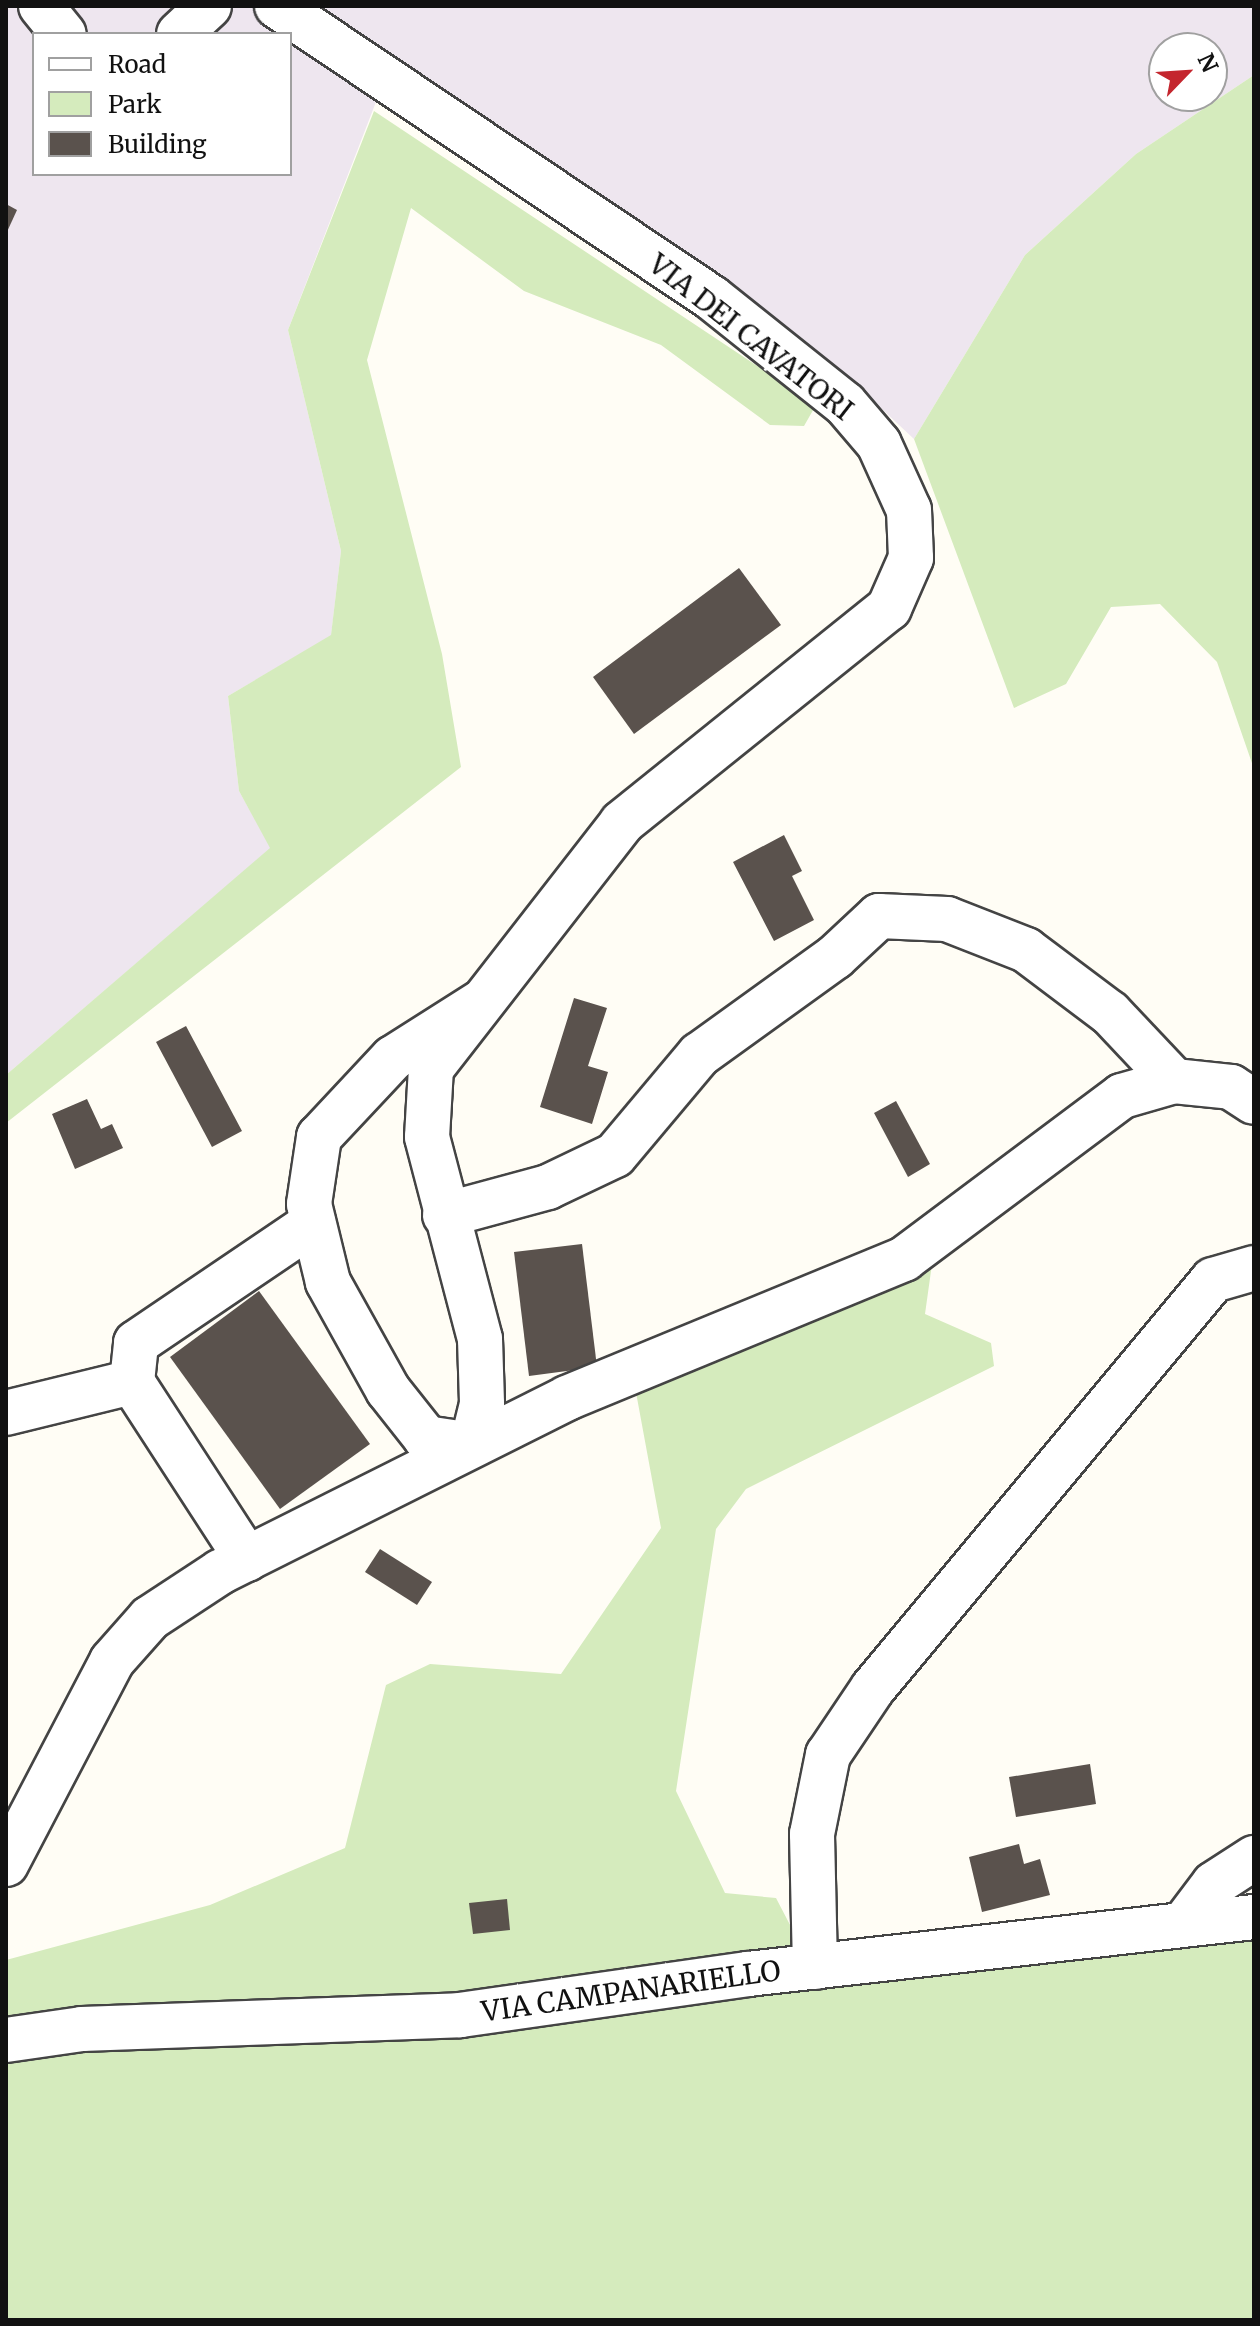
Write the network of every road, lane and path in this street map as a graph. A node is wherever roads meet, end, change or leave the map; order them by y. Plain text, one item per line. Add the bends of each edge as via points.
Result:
1 (41, 6) edge
2 (209, 6) edge
3 (277, 6) edge
4 (62, 32) edge
5 (181, 32) edge
6 (480, 1003) junction
7 (1174, 1081) junction
8 (1254, 1102) edge
9 (445, 1215) junction
10 (313, 1223) junction
11 (1254, 1268) edge
12 (132, 1382) junction
13 (6, 1413) edge
14 (472, 1445) junction
15 (247, 1559) junction
16 (1254, 1858) edge
17 (6, 1864) edge
18 (1254, 1917) edge
19 (1183, 1925) junction
20 (815, 1967) junction
21 (6, 2040) edge

1 - 4 street
2 - 5 street
3 - 6 street, VIA DEI CAVATORI via 712,298 845,404 879,444 909,510 911,558 889,608 622,823
6 - 9 street, VIA DEI CAVATORI via 431,1068 427,1137
6 - 10 street via 393,1058 319,1137 309,1204
7 - 8 street via 1231,1087
7 - 9 street via 1110,1013 1026,950 947,919 879,916 835,957 699,1055 615,1155 548,1187
7 - 14 street via 1122,1096 904,1259 567,1398
9 - 14 street, VIA DEI CAVATORI via 480,1339 482,1404
10 - 12 street via 136,1343
10 - 14 street via 328,1282 388,1390 426,1438
11 - 20 street via 1213,1280 873,1688 828,1755 812,1834
12 - 13 street
12 - 15 street
14 - 15 street
15 - 17 street via 150,1618 112,1661
16 - 19 street via 1214,1884
18 - 19 street, VIA CAMPANARIELLO
19 - 20 street, VIA CAMPANARIELLO
20 - 21 street, VIA CAMPANARIELLO via 460,2015 82,2029

